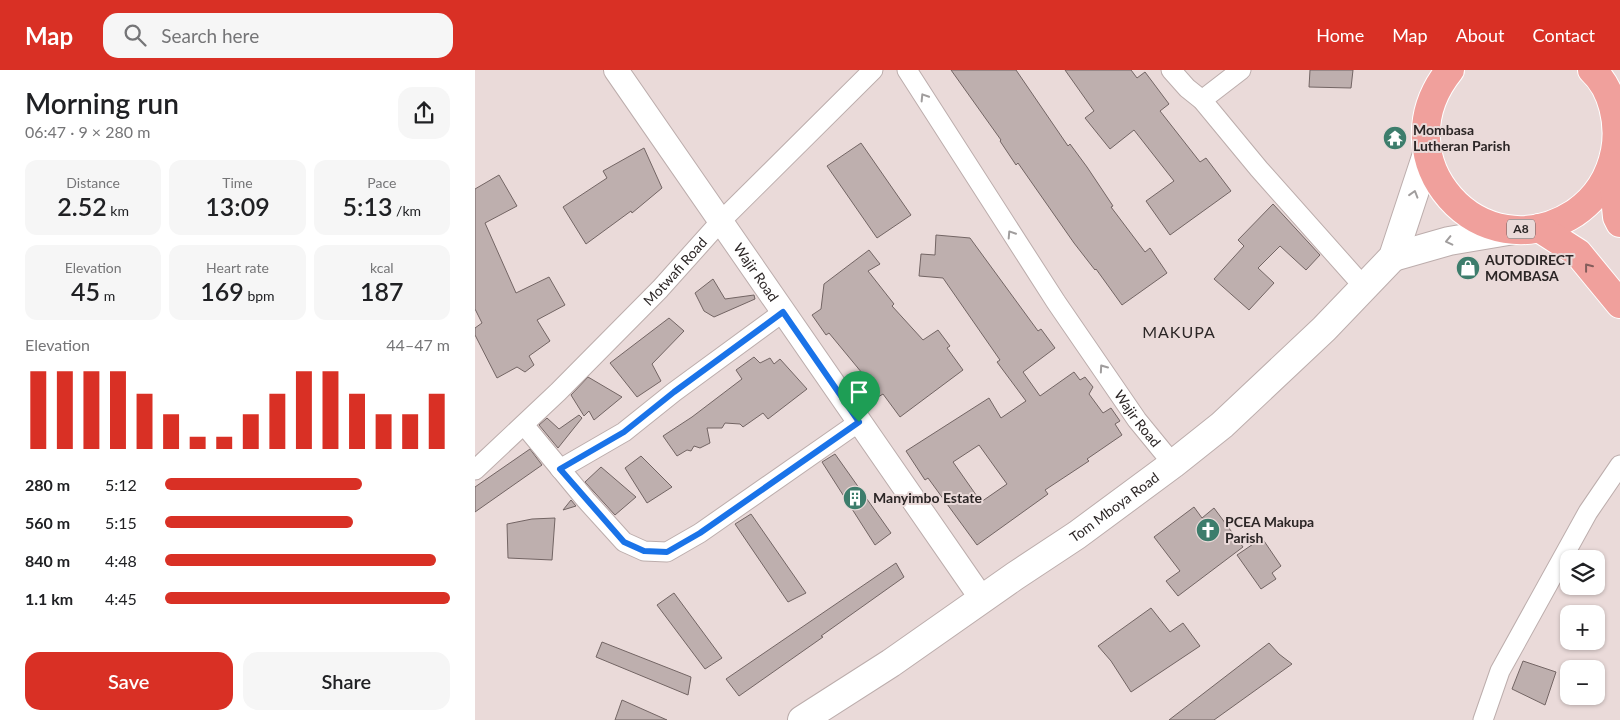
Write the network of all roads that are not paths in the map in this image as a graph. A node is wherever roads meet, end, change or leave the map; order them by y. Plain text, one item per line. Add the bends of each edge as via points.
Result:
1 (615, 70) edge
2 (873, 70) edge
3 (907, 70) edge
4 (1171, 70) edge
5 (1241, 70) edge
6 (1592, 70) edge
7 (1440, 74) edge
8 (1202, 100) junction
9 (1617, 136) edge
10 (1427, 154) junction
11 (721, 222) junction
12 (1620, 223) edge
13 (1527, 229) junction
14 (1393, 257) junction
15 (1364, 287) junction
16 (1620, 304) edge
17 (783, 312) junction
18 (859, 422) junction
19 (524, 425) junction
20 (1173, 464) junction
21 (1620, 465) edge
22 (560, 469) junction
23 (475, 470) edge
24 (982, 599) junction
25 (803, 720) edge
26 (1483, 720) edge

1 - 11 street, Wajir Road
2 - 11 street, Motwafi Road
20 -> 3 street, Wajir Road via 1137,420 1056,302
4 - 8 street
5 - 8 street
6 - 9 highway via 1608,93
7 - 10 highway, A8 via 1425,129
8 - 15 street
9 - 12 highway via 1617,217
9 - 13 highway, A8 via 1601,188 1584,206 1563,220
10 - 13 highway, A8 via 1435,177 1449,198 1467,214 1490,225
14 -> 10 main road
11 - 17 street, Wajir Road
11 - 19 street, Motwafi Road via 661,289
13 -> 14 main road via 1449,241
16 -> 13 highway, A8 via 1578,253
14 - 15 main road, Tom Mboya Road
15 - 20 main road, Tom Mboya Road via 1250,400
17 - 18 street, Wajir Road
17 - 22 street via 624,432
18 - 22 street via 700,533 667,552 644,551 624,542
18 - 24 street, Wajir Road
19 - 22 street
19 - 23 street, Motwafi Road
20 - 24 main road, Tom Mboya Road via 1077,535
21 - 26 street via 1588,512 1500,670
24 - 25 main road, Tom Mboya Road

